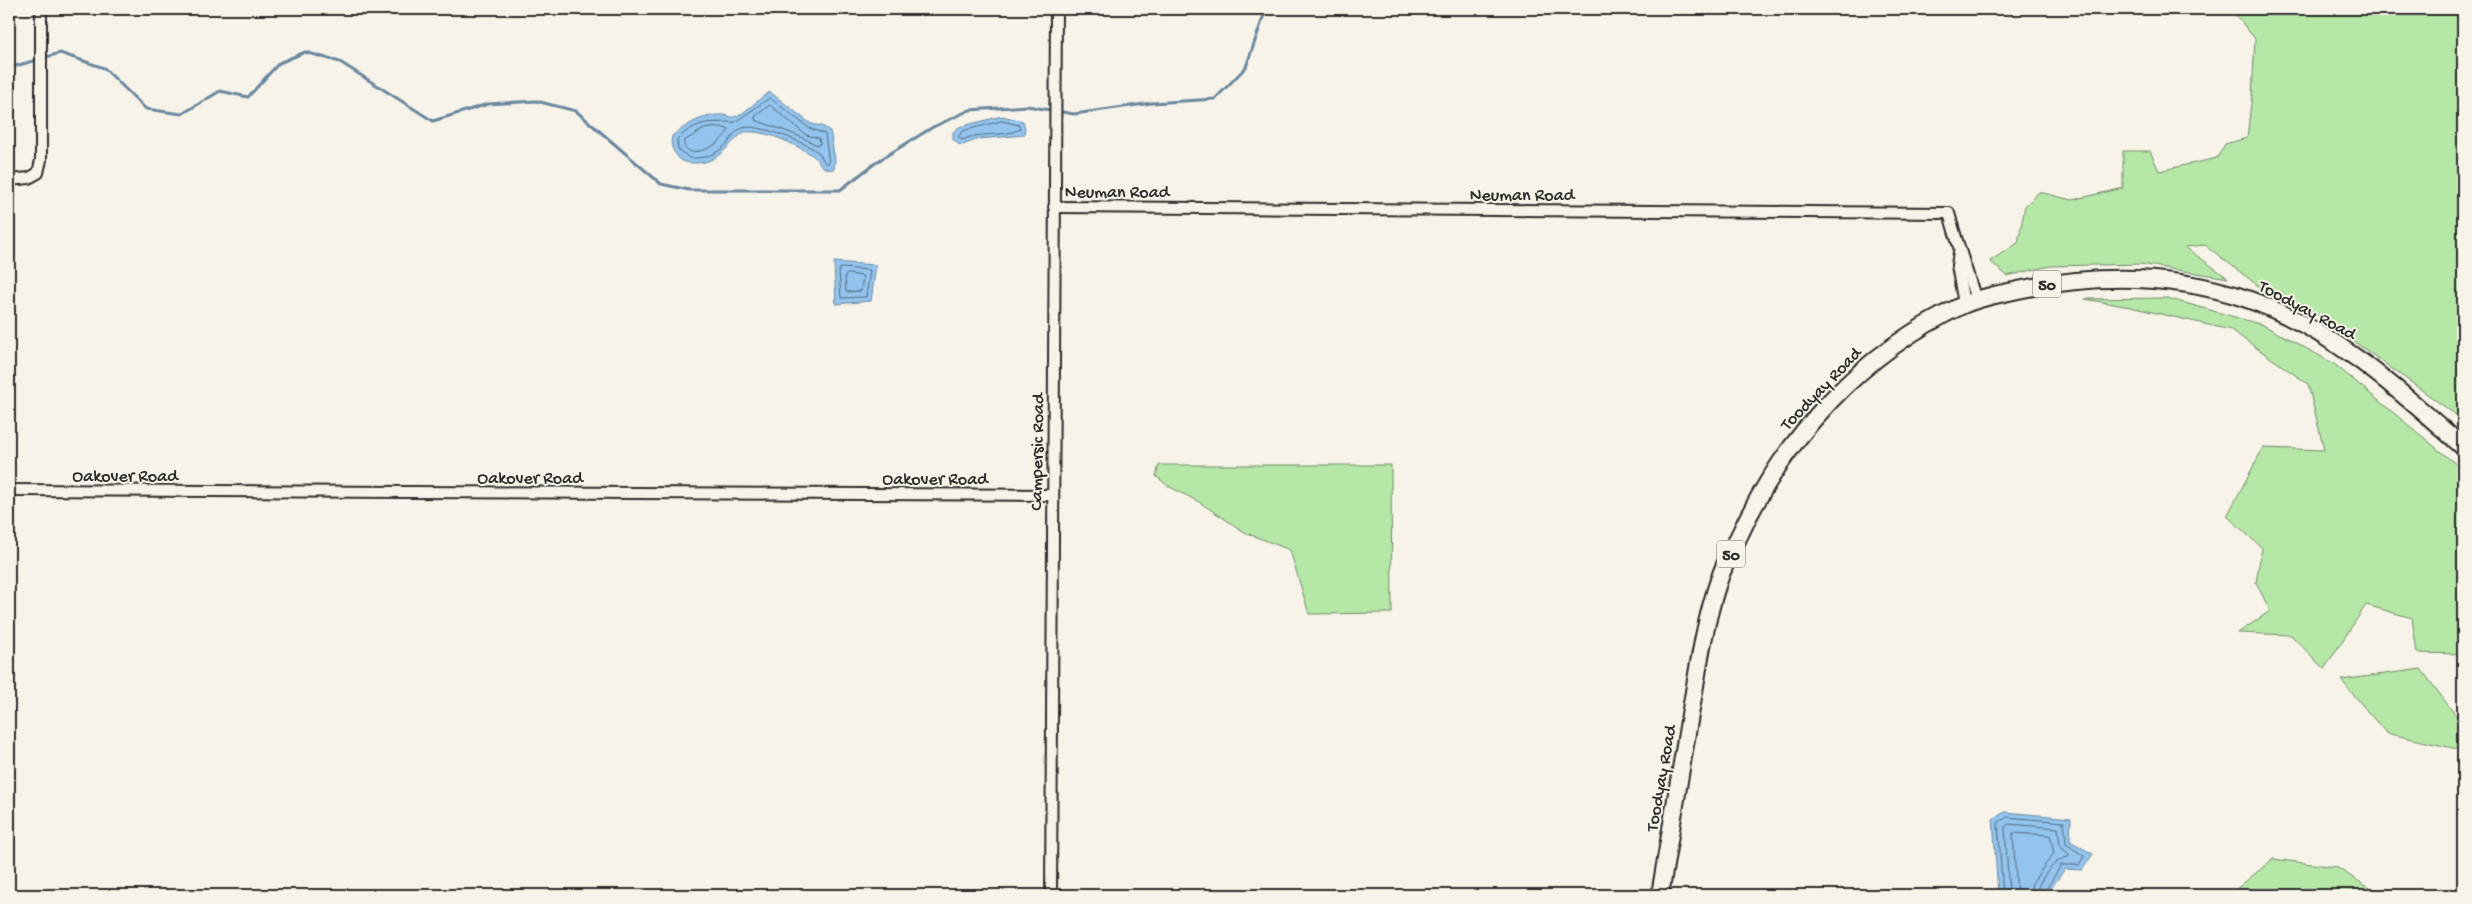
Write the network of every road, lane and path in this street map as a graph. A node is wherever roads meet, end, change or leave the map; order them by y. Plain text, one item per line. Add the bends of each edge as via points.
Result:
1 (41, 9) edge
2 (1056, 9) edge
3 (9, 180) edge
4 (1054, 207) junction
5 (1970, 302) junction
6 (2463, 448) edge
7 (9, 490) edge
8 (1051, 495) junction
9 (1050, 895) edge
10 (1660, 895) edge

1 - 3 street via 41,160 38,173 29,178
2 - 4 street, Campersic Road
4 - 5 street, Neuman Road via 1949,213 1959,252 1957,265
4 - 8 street, Campersic Road
5 - 6 main road, Toodyay Road / 50 via 2042,285 2092,278 2132,278 2199,285 2240,297 2286,316 2354,355 2386,378
5 - 10 main road, Toodyay Road / 50 via 1915,331 1869,363 1826,406 1766,482 1720,578 1709,618
7 - 8 street, Oakover Road
8 - 9 street, Campersic Road

